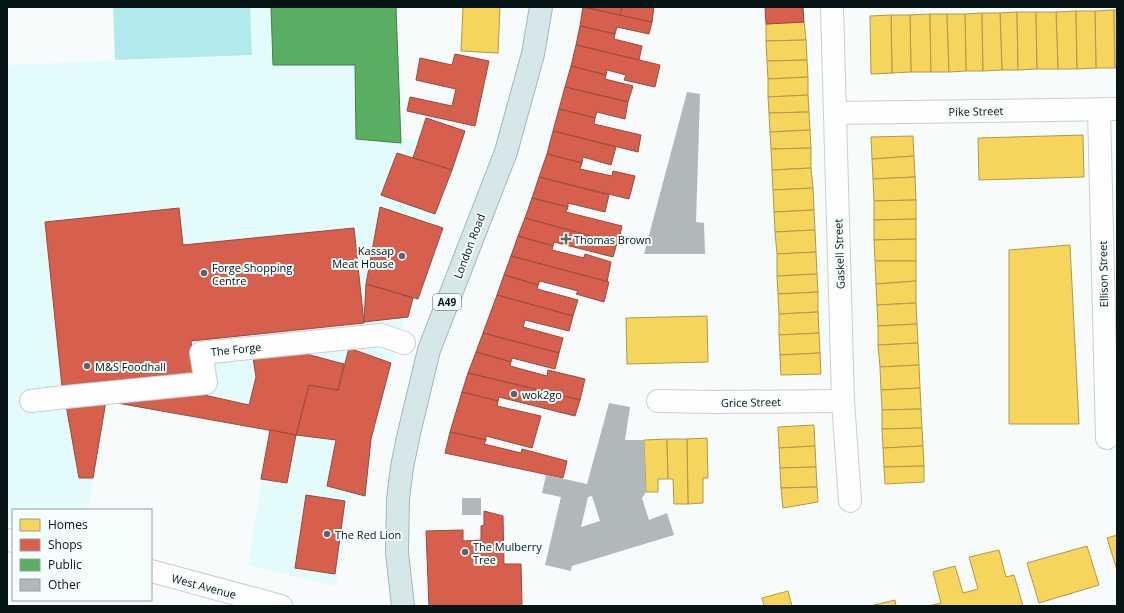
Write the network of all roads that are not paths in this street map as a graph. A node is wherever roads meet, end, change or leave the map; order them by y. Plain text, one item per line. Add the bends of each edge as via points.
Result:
1 (541, 7) edge
2 (832, 7) edge
3 (1108, 109) edge
4 (835, 114) junction
5 (404, 343) dead end
6 (31, 401) dead end
7 (658, 401) dead end
8 (843, 401) junction
9 (1107, 438) dead end
10 (850, 501) dead end
11 (152, 571) edge
12 (281, 606) edge
13 (403, 606) edge

1 - 13 highway, London Road / A49 via 533,54 506,152 429,350 410,426 398,500 396,553
2 - 4 street, Gaskell Street
3 - 4 street, Pike Street
3 - 9 street, Ellison Street
4 - 8 street, Gaskell Street
5 - 6 street, The Forge via 381,335 201,353 206,382
7 - 8 street, Grice Street
8 - 10 street, Gaskell Street
11 - 12 street, West Avenue

